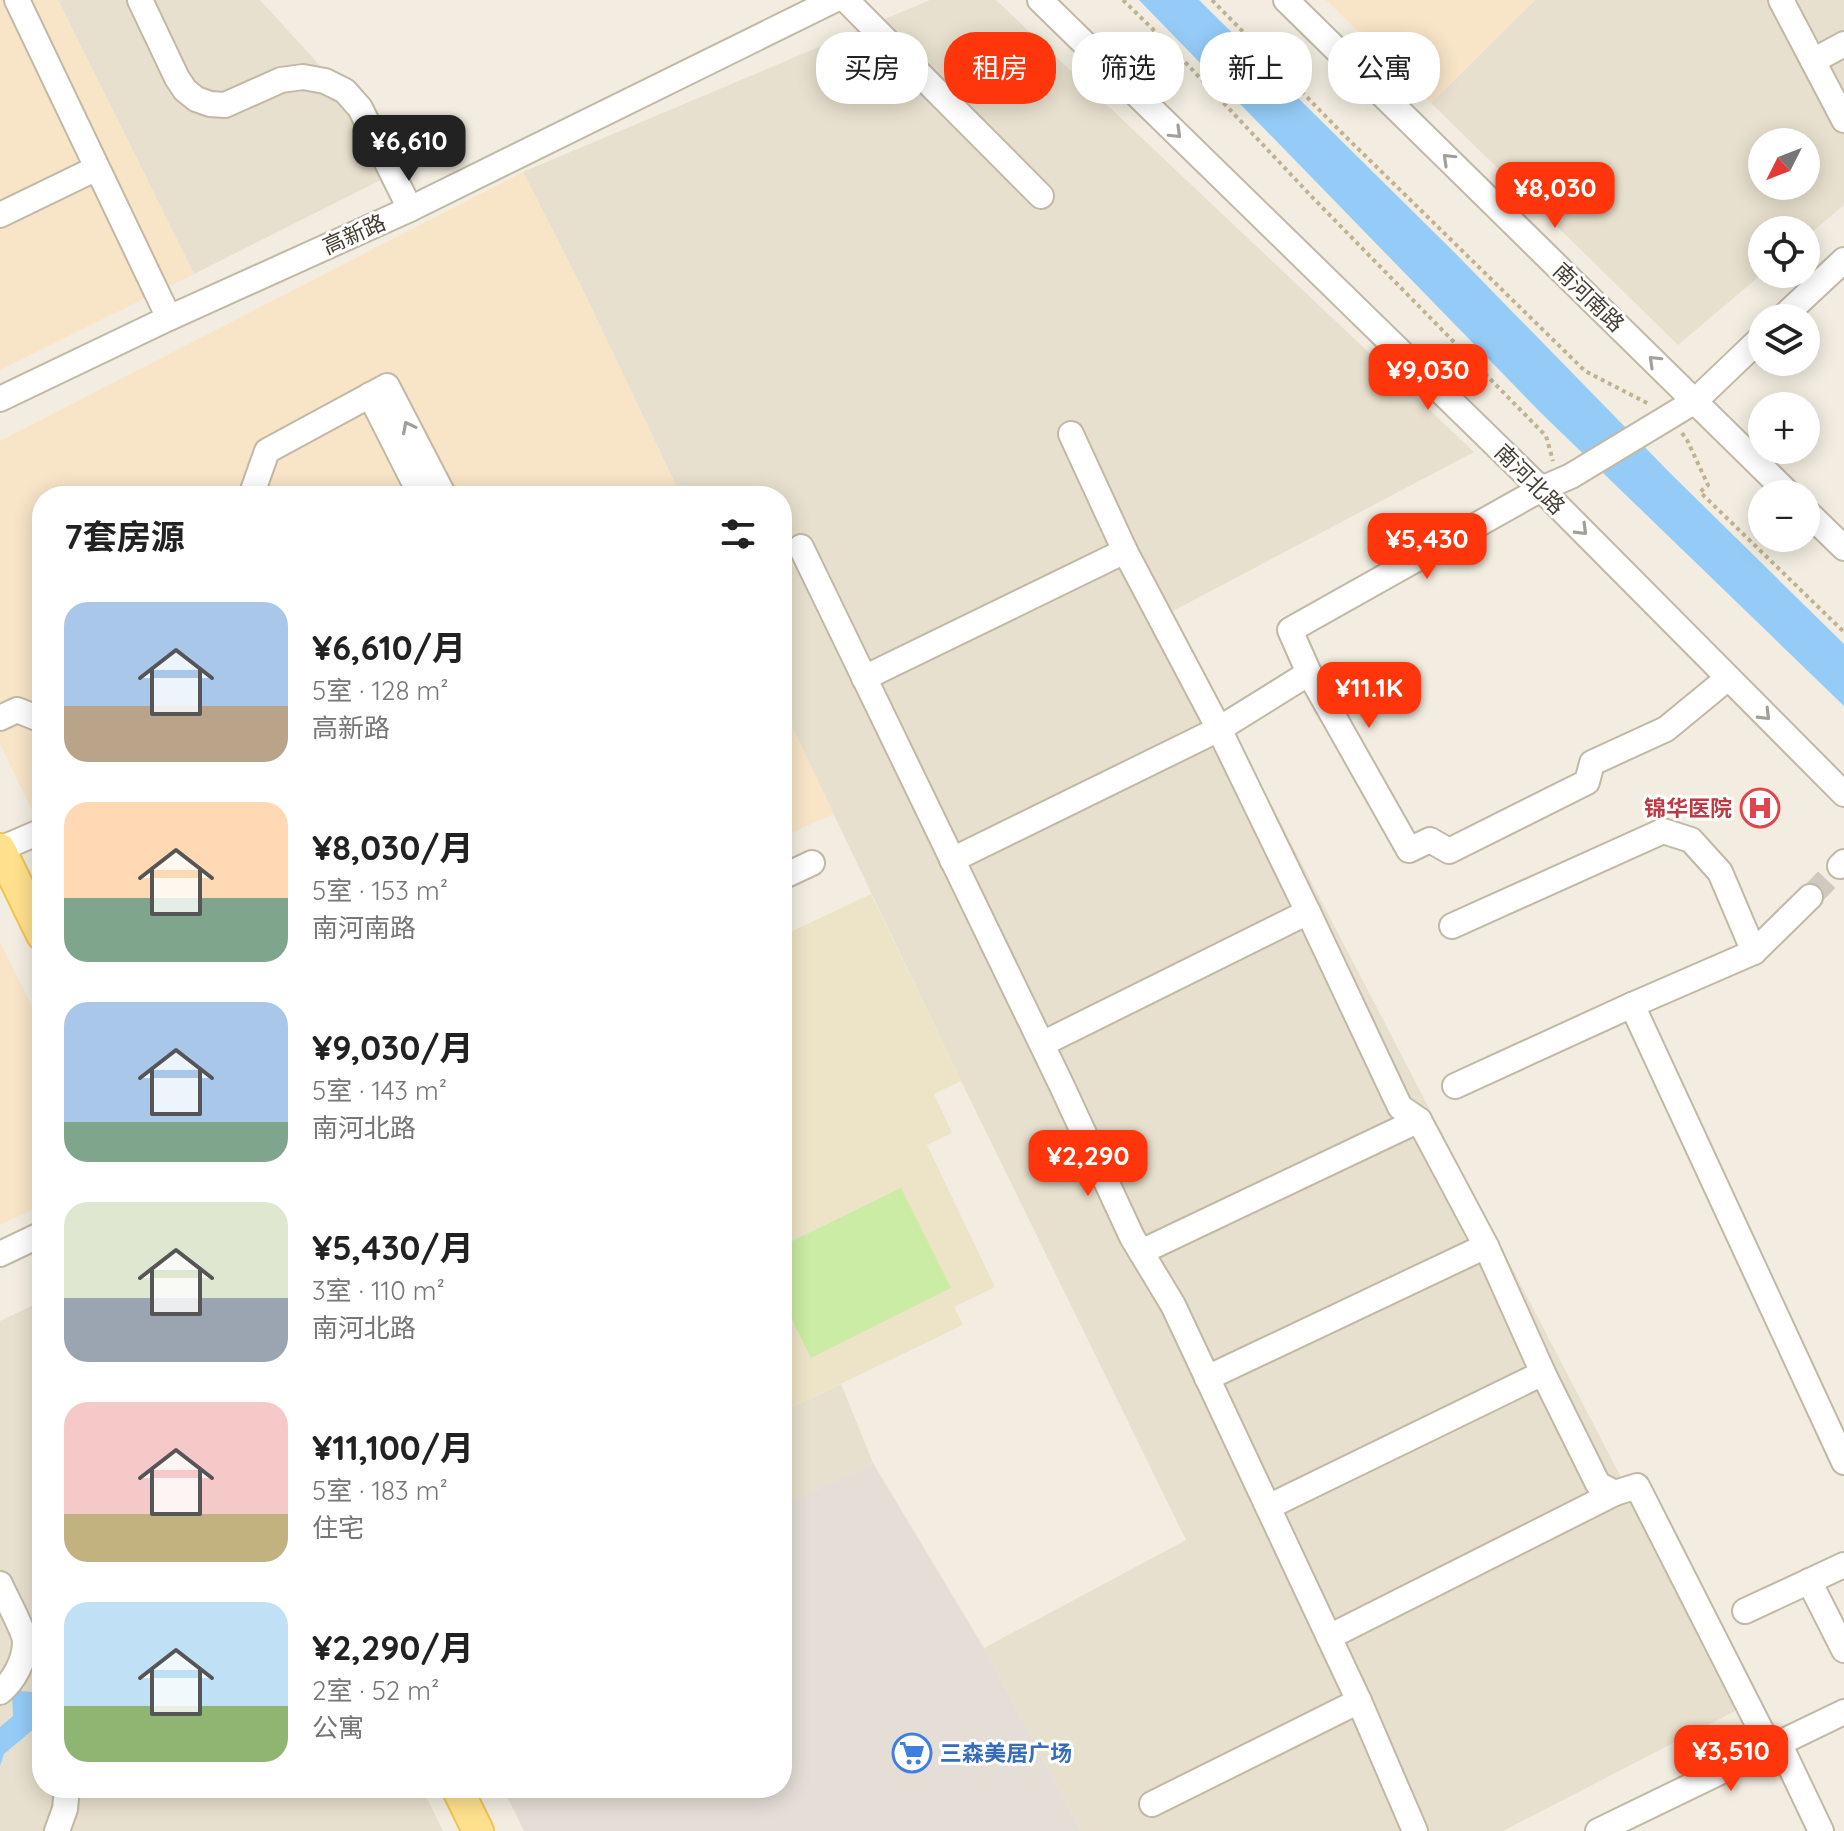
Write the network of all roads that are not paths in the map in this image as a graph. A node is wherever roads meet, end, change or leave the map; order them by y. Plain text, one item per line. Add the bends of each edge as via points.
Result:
1 (17, 0) edge
2 (140, 0) edge
3 (834, 0) edge
4 (846, 0) edge
5 (1040, 0) edge
6 (1286, 0) edge
7 (1781, 0) edge
8 (1844, 44) edge
9 (1813, 61) junction
10 (1844, 120) edge
11 (97, 168) junction
12 (1041, 196) dead end
13 (410, 209) junction
14 (0, 215) edge
15 (1844, 260) edge
16 (1797, 304) edge
17 (169, 318) junction
18 (1748, 350) edge
19 (370, 395) junction
20 (0, 399) edge
21 (1695, 401) junction
22 (1071, 434) dead end
23 (1775, 480) edge
24 (1557, 483) junction
25 (415, 484) dead end
26 (255, 486) edge
27 (439, 486) edge
28 (1820, 525) edge
29 (801, 547) dead end
30 (1844, 548) edge
31 (1125, 551) junction
32 (1309, 673) junction
33 (864, 678) junction
34 (1728, 678) junction
35 (32, 716) edge
36 (0, 718) edge
37 (1219, 729) junction
38 (1844, 794) edge
39 (32, 835) edge
40 (0, 849) edge
41 (952, 860) junction
42 (812, 863) dead end
43 (792, 872) edge
44 (1810, 897) tunnel mouth
45 (1308, 912) junction
46 (32, 915) edge
47 (1452, 926) dead end
48 (1754, 952) junction
49 (1632, 1005) junction
50 (1042, 1044) junction
51 (1455, 1086) dead end
52 (1419, 1120) junction
53 (32, 1239) edge
54 (1486, 1246) junction
55 (1141, 1252) junction
56 (0, 1254) edge
57 (1543, 1373) junction
58 (1207, 1378) junction
59 (1844, 1462) edge
60 (1615, 1493) junction
61 (1268, 1507) junction
62 (1844, 1565) edge
63 (1809, 1581) junction
64 (0, 1584) edge
65 (1745, 1611) dead end
66 (1329, 1637) junction
67 (1844, 1650) edge
68 (0, 1692) edge
69 (1359, 1701) junction
70 (1844, 1712) edge
71 (1775, 1745) junction
72 (66, 1798) edge
73 (462, 1798) edge
74 (1152, 1804) dead end
75 (57, 1831) edge
76 (478, 1831) edge
77 (1415, 1831) edge
78 (1598, 1831) edge
79 (1821, 1831) edge

1 - 11 street
2 - 13 street via 177,78 196,99 225,105 281,80 303,77 345,91 360,108
3 - 13 street, 高新路
4 - 12 street
5 -> 24 street, 南河北路
21 -> 6 street, 南河南路
7 - 9 street
8 - 9 street
9 - 10 street
11 - 14 street
11 - 17 street
13 - 17 street, 高新路
15 - 16 street
17 - 20 street, 高新路
18 - 21 street
19 - 25 street
19 - 26 street via 267,451
27 -> 19 street via 387,386
21 - 23 street, 南河南路
21 - 24 street
22 - 31 street
24 - 32 street via 1290,630
24 -> 34 street, 南河北路
28 - 30 street
29 - 33 street
31 - 33 street
31 - 37 street
32 - 34 street via 1409,850 1430,840 1449,851 1587,782 1592,763 1666,729
32 - 37 street
33 - 41 street
34 -> 38 street, 南河北路
35 - 36 street via 17,710
37 - 41 street
37 - 45 street
39 - 40 street
40 - 46 main road
41 - 50 street
42 - 43 street
44 - 48 street
45 - 50 street
45 - 52 street via 1400,1107
47 - 48 street via 1663,831 1691,840 1720,872
48 - 49 street
49 - 51 street
49 - 59 street
50 - 55 street
52 - 54 street
52 - 55 street
53 - 56 street
54 - 57 street
54 - 58 street
55 - 58 street
57 - 60 street via 1598,1484
57 - 61 street
58 - 61 street
60 - 66 street
60 - 71 street via 1637,1486
61 - 66 street
62 - 63 street
63 - 65 street
63 - 67 street
64 - 68 street via 26,1640 20,1665
66 - 69 street
69 - 74 street
69 - 77 street
70 - 71 street
71 - 78 street
71 - 79 street
72 - 75 street
73 - 76 main road

